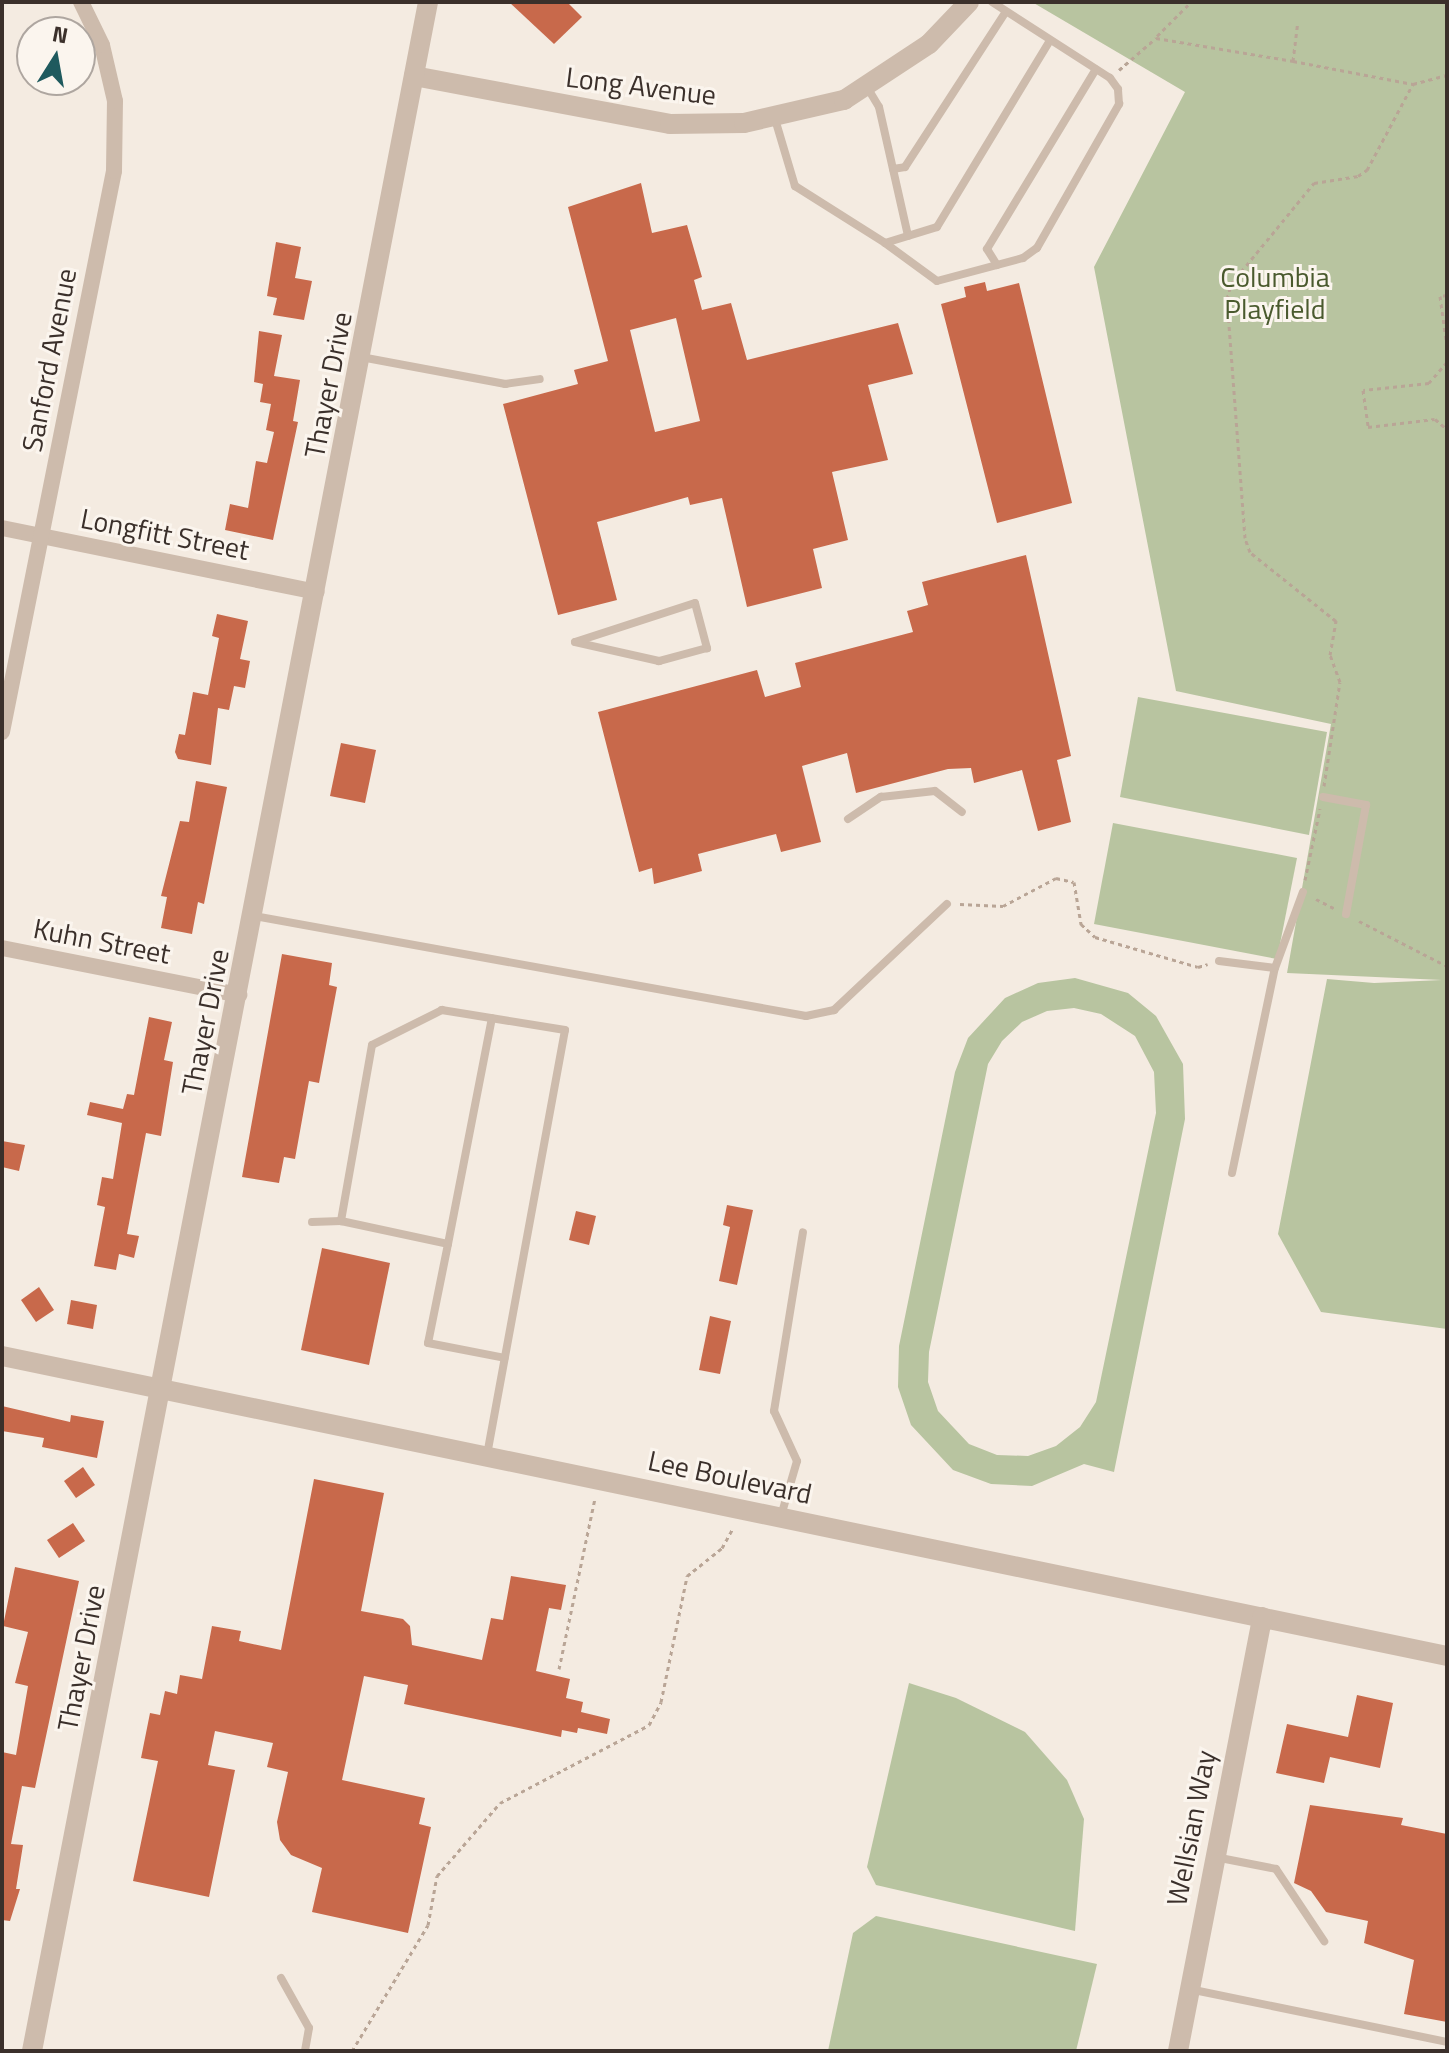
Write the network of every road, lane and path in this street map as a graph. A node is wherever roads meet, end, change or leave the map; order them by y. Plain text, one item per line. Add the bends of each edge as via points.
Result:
1 (81, 2) edge
2 (428, 2) edge
3 (969, 2) edge
4 (992, 2) edge
5 (1191, 2) edge
6 (1005, 13) junction
7 (1298, 22) dead end
8 (1156, 38) junction
9 (1049, 42) junction
10 (1293, 61) junction
11 (1096, 69) junction
12 (1447, 75) edge
13 (414, 76) junction
14 (1110, 78) junction
15 (1413, 84) junction
16 (866, 86) junction
17 (775, 118) junction
18 (893, 169) junction
19 (908, 236) junction
20 (885, 243) junction
21 (997, 265) junction
22 (1447, 295) edge
23 (1447, 347) edge
24 (361, 357) junction
25 (1447, 362) edge
26 (540, 379) dead end
27 (1447, 429) edge
28 (2, 528) edge
29 (40, 536) junction
30 (317, 592) junction
31 (575, 642) joint
32 (2, 732) edge
33 (1323, 797) junction
34 (962, 812) dead end
35 (848, 819) dead end
36 (1303, 892) junction
37 (947, 904) joint
38 (1346, 914) junction
39 (254, 916) junction
40 (2, 948) edge
41 (1219, 961) joint
42 (1447, 966) edge
43 (1275, 968) junction
44 (239, 995) junction
45 (492, 1018) junction
46 (1232, 1173) dead end
47 (341, 1221) junction
48 (312, 1222) dead end
49 (803, 1232) dead end
50 (448, 1244) junction
51 (2, 1356) edge
52 (505, 1358) junction
53 (162, 1388) junction
54 (487, 1455) junction
55 (599, 1479) junction
56 (744, 1509) junction
57 (781, 1516) junction
58 (1262, 1617) junction
59 (1447, 1656) edge
60 (559, 1669) dead end
61 (1214, 1857) junction
62 (1324, 1941) dead end
63 (281, 1978) dead end
64 (1189, 1989) junction
65 (1447, 2042) edge
66 (32, 2051) edge
67 (305, 2051) edge
68 (352, 2051) edge
69 (1178, 2051) edge

1 - 29 street, Sanford Avenue via 102,45 115,101 114,171
2 - 13 street, Thayer Drive
3 - 16 street, Long Avenue via 929,44
4 - 6 lane
5 - 8 path
6 - 9 lane
6 - 18 lane via 905,167
7 - 10 path
8 - 10 path
8 - 14 path
9 - 11 lane
9 - 19 lane via 937,227
10 - 15 path
11 - 14 lane
11 - 21 lane via 987,249
12 - 15 path
13 - 17 street, Long Avenue via 670,124 716,126
13 - 24 street, Thayer Drive
14 - 21 lane via 1119,104 1037,248
15 - 33 path via 1367,170 1314,183 1231,284 1227,299 1245,538 1250,552 1336,621 1330,655 1340,682
16 - 17 street, Long Avenue via 821,108
16 - 18 lane via 879,107
17 - 20 lane via 795,186
18 - 19 lane
19 - 20 lane
20 - 21 lane via 937,281
22 - 23 path via 1440,296
24 - 26 lane via 505,384
24 - 30 street, Thayer Drive
25 - 27 path via 1429,383 1363,390 1368,427 1435,419
28 - 29 street, Longfitt Street
29 - 30 street, Longfitt Street
29 - 32 street, Sanford Avenue
30 - 39 street, Thayer Drive
31 - 31 lane via 695,603 707,648 659,661
33 - 36 path
33 - 38 lane via 1366,805
34 - 35 lane via 935,791 881,797
36 - 38 path
36 - 43 lane
37 - 39 lane via 834,1010 806,1016
37 - 41 path via 1003,906 1056,878 1074,882 1081,924 1095,937 1198,967
38 - 42 path
39 - 44 street, Thayer Drive
40 - 44 street, Kuhn Street
41 - 43 lane
43 - 46 lane
44 - 53 street, Thayer Drive
45 - 47 lane via 442,1010 372,1045
45 - 50 lane
45 - 52 lane via 565,1030
47 - 48 lane
47 - 50 lane
49 - 57 lane via 774,1411 797,1461
50 - 52 lane via 428,1343
51 - 53 street, Lee Boulevard
52 - 54 lane
53 - 54 street, Lee Boulevard
53 - 66 street, Thayer Drive
54 - 55 street, Lee Boulevard
55 - 56 street, Lee Boulevard
55 - 60 path
56 - 57 street, Lee Boulevard
56 - 68 path via 722,1548 687,1576 661,1702 649,1725 500,1803 437,1876 428,1925
57 - 58 street, Lee Boulevard
58 - 59 street, Lee Boulevard
58 - 61 street, Wellsian Way
61 - 62 lane via 1276,1869
61 - 64 street, Wellsian Way
63 - 67 lane via 309,2028
64 - 65 lane
64 - 69 street, Wellsian Way

